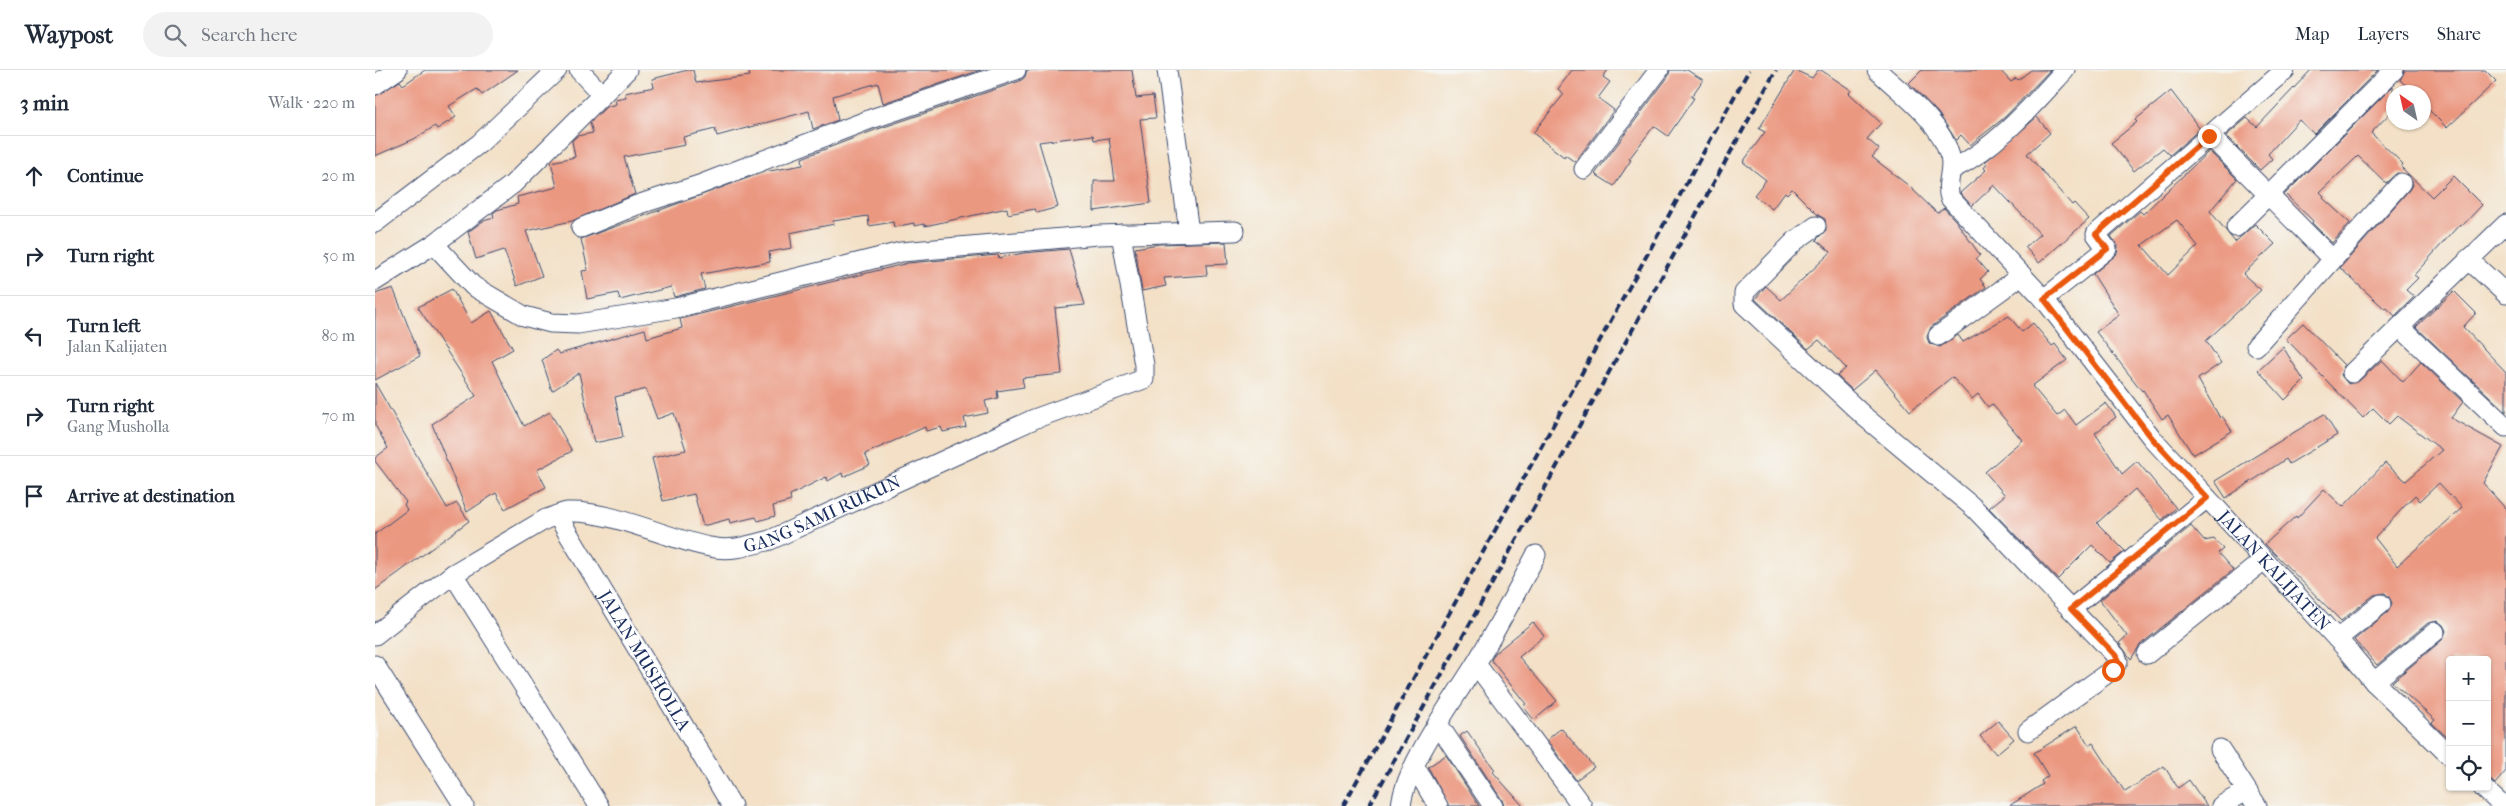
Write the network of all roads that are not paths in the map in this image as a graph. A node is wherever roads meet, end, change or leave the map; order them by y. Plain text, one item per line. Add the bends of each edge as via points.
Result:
1 (397, 70) edge
2 (557, 70) edge
3 (627, 70) edge
4 (1016, 70) edge
5 (1167, 70) edge
6 (1659, 70) edge
7 (1877, 70) edge
8 (2065, 70) edge
9 (2285, 70) edge
10 (2394, 70) edge
11 (590, 83) edge
12 (375, 85) edge
13 (2209, 136) junction
14 (1584, 169) dead end
15 (1951, 170) junction
16 (2401, 183) dead end
17 (2269, 194) junction
18 (377, 218) edge
19 (2506, 224) edge
20 (1816, 226) dead end
21 (2236, 227) dead end
22 (581, 228) dead end
23 (1235, 231) dead end
24 (1189, 232) junction
25 (1121, 234) junction
26 (434, 244) junction
27 (2332, 259) junction
28 (2468, 260) junction
29 (2021, 275) junction
30 (375, 281) edge
31 (2506, 294) edge
32 (2044, 299) junction
33 (2400, 327) junction
34 (1939, 336) dead end
35 (2256, 346) dead end
36 (2352, 373) dead end
37 (2506, 427) edge
38 (2207, 498) junction
39 (557, 515) junction
40 (1536, 555) dead end
41 (2264, 560) junction
42 (453, 574) junction
43 (2381, 604) dead end
44 (2071, 609) junction
45 (2435, 632) dead end
46 (375, 635) edge
47 (2337, 639) junction
48 (2147, 654) dead end
49 (1476, 664) junction
50 (375, 665) edge
51 (2374, 682) junction
52 (1438, 724) junction
53 (2029, 731) dead end
54 (2219, 749) dead end
55 (2446, 752) edge
56 (1415, 767) junction
57 (2246, 791) junction
58 (2486, 791) edge
59 (2498, 805) edge
60 (464, 806) edge
61 (599, 806) edge
62 (732, 806) edge
63 (1401, 806) edge
64 (1438, 806) edge
65 (1493, 806) edge
66 (1583, 806) edge
67 (2221, 806) edge
68 (2257, 806) edge

1 - 12 street
2 - 18 street via 480,144
3 - 11 street
4 - 22 street via 871,119
5 - 24 street
6 - 14 street
7 - 15 street, JALAN KALIJATEN via 1931,120 1948,151
8 - 15 street via 2004,133 1973,159
9 - 13 street
10 - 17 street
11 - 26 street via 513,184
13 - 17 street
13 - 32 street via 2096,234 2107,249
15 - 29 street, JALAN KALIJATEN via 1947,190 1950,198
16 - 27 street
17 - 21 street
17 - 27 street
19 - 28 street
20 - 44 street via 1795,240 1744,293 1744,304 1866,418 1974,508
23 - 24 street
24 - 25 street
25 - 26 street via 901,252 676,308 578,324 551,323 524,316 473,286
25 - 39 street, GANG SAMI RUKUN via 1144,379 1034,419 770,540 734,549 711,548 600,516 567,512
26 - 30 street
27 - 35 street
28 - 31 street
28 - 33 street
29 - 32 street, JALAN KALIJATEN
29 - 34 street
32 - 38 street, JALAN KALIJATEN via 2152,438
33 - 36 street
33 - 37 street
38 - 41 street, JALAN KALIJATEN
38 - 44 street
39 - 42 street, GANG SAMI RUKUN
39 - 62 street, JALAN MUSHOLLA
40 - 49 street
41 - 47 street, JALAN KALIJATEN
41 - 48 street
42 - 46 street, GANG SAMI RUKUN
42 - 61 street
43 - 47 street
44 - 53 street via 2116,656 2117,666
45 - 51 street
47 - 51 street, JALAN KALIJATEN
49 - 52 street
49 - 66 street
50 - 60 street
51 - 55 street, JALAN KALIJATEN
52 - 56 street
52 - 65 street
54 - 57 street
56 - 63 street
56 - 64 street
57 - 67 street
57 - 68 street
58 - 59 street

